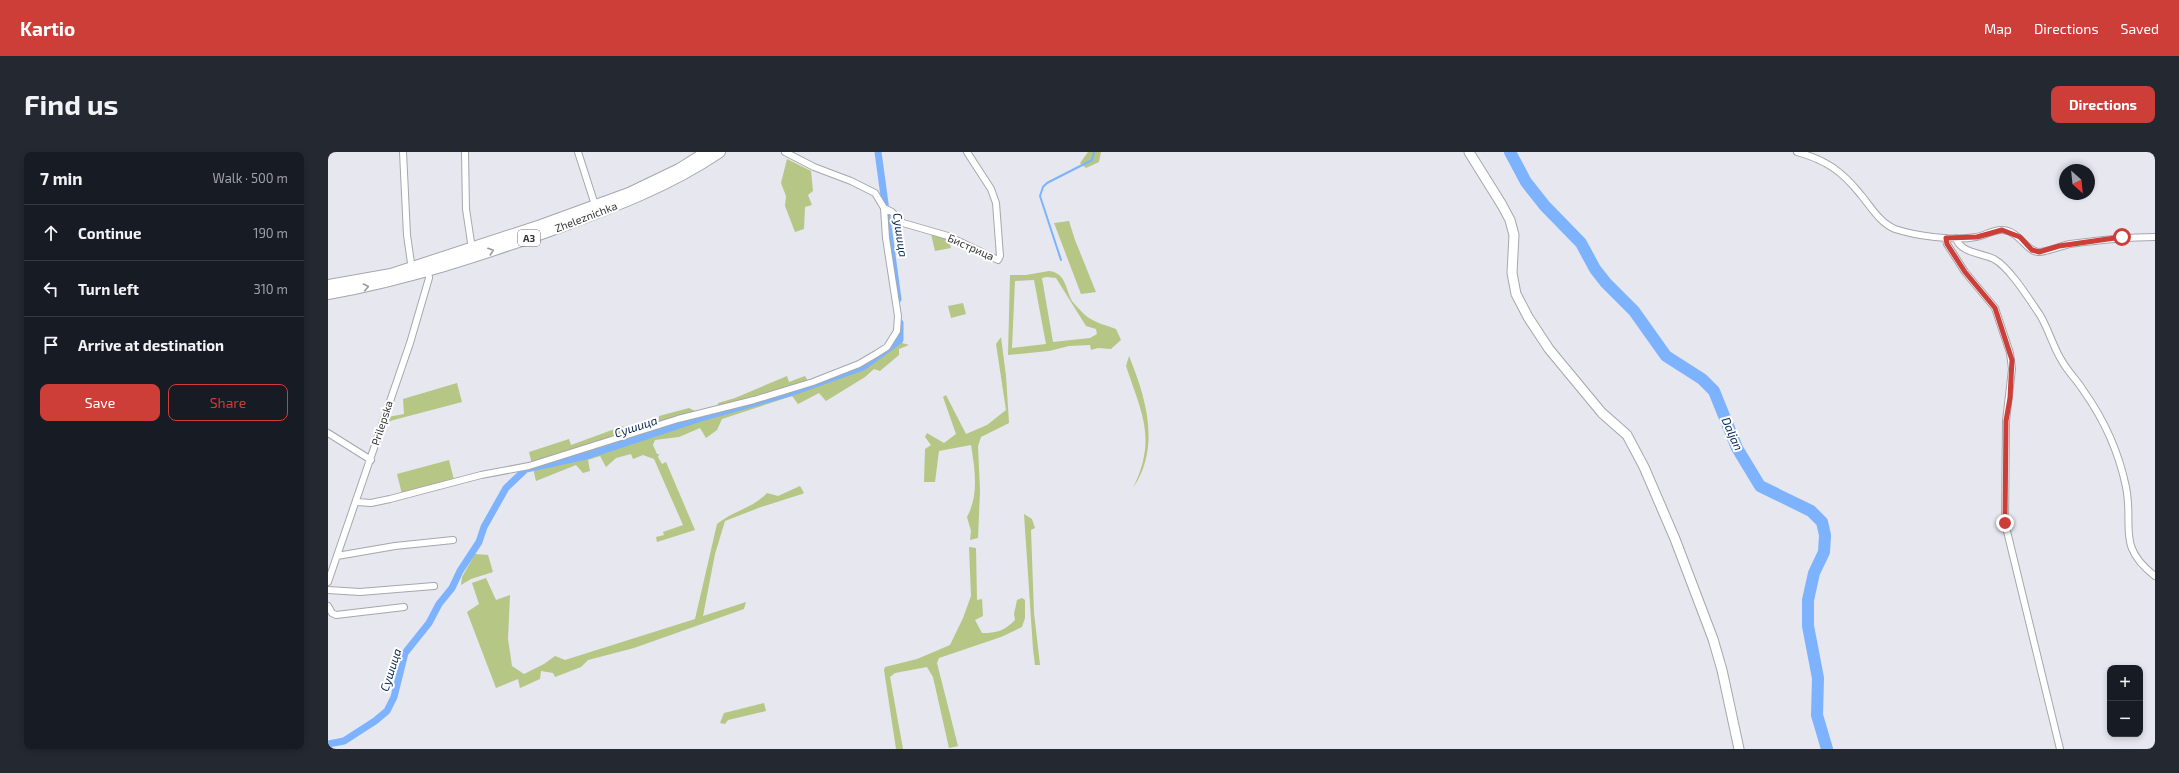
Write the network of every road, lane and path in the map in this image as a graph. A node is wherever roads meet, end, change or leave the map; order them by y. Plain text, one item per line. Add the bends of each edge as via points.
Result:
1 (403, 152) edge
2 (465, 152) edge
3 (578, 152) edge
4 (706, 152) edge
5 (720, 152) edge
6 (785, 152) edge
7 (967, 152) edge
8 (1470, 152) edge
9 (1797, 152) edge
10 (884, 208) junction
11 (597, 209) junction
12 (2155, 237) edge
13 (1946, 238) junction
14 (1956, 238) junction
15 (472, 249) junction
16 (427, 267) junction
17 (413, 271) junction
18 (328, 285) edge
19 (328, 294) edge
20 (328, 433) edge
21 (371, 460) junction
22 (357, 502) junction
23 (453, 540) dead end
24 (338, 556) junction
25 (2155, 576) edge
26 (328, 582) edge
27 (434, 586) dead end
28 (328, 590) edge
29 (328, 606) edge
30 (404, 607) dead end
31 (1740, 749) edge
32 (2060, 749) edge

1 - 17 street via 407,235
2 - 15 street via 466,209
3 - 11 street
4 - 11 main road, Zheleznichka / A3 via 655,181
5 - 11 main road, Zheleznichka / A3 via 682,176
6 - 10 street via 814,167 863,186 875,193
7 - 10 street, Бистрица via 991,189 996,203 1000,256 998,260 948,236 903,223
8 - 31 street via 1510,220 1514,235 1512,273 1516,294 1528,316 1548,349 1602,413 1627,435 1644,467 1713,639
9 - 13 street via 1824,161 1834,168 1887,224 1913,233
10 - 22 street via 898,316 897,331 887,346 859,364 813,382 754,400 678,418 529,466 481,475 371,503
11 - 15 main road, Zheleznichka / A3
16 -> 11 main road, Zheleznichka / A3 via 486,253
12 - 14 street via 2122,237 2059,246 2039,252 2032,250 2020,237 2002,230 1977,237
13 - 14 street
13 - 32 street via 1947,244 1965,272 1995,308 2012,360 2006,421 2005,523
14 - 25 street via 1959,246 1991,258 2001,265 2046,326 2062,363 2084,391 2118,456 2126,487 2130,547 2137,560
15 - 16 main road, Zheleznichka / A3
16 - 17 main road, Zheleznichka / A3
16 - 21 street, Prilepska via 429,278
17 - 18 main road, Zheleznichka / A3
19 -> 17 main road, Zheleznichka / A3
20 - 21 street
21 - 22 street, Prilepska
22 - 24 street, Prilepska
23 - 24 street via 395,546
24 - 26 street, Prilepska
27 - 28 street via 360,592
29 - 30 street via 336,615

